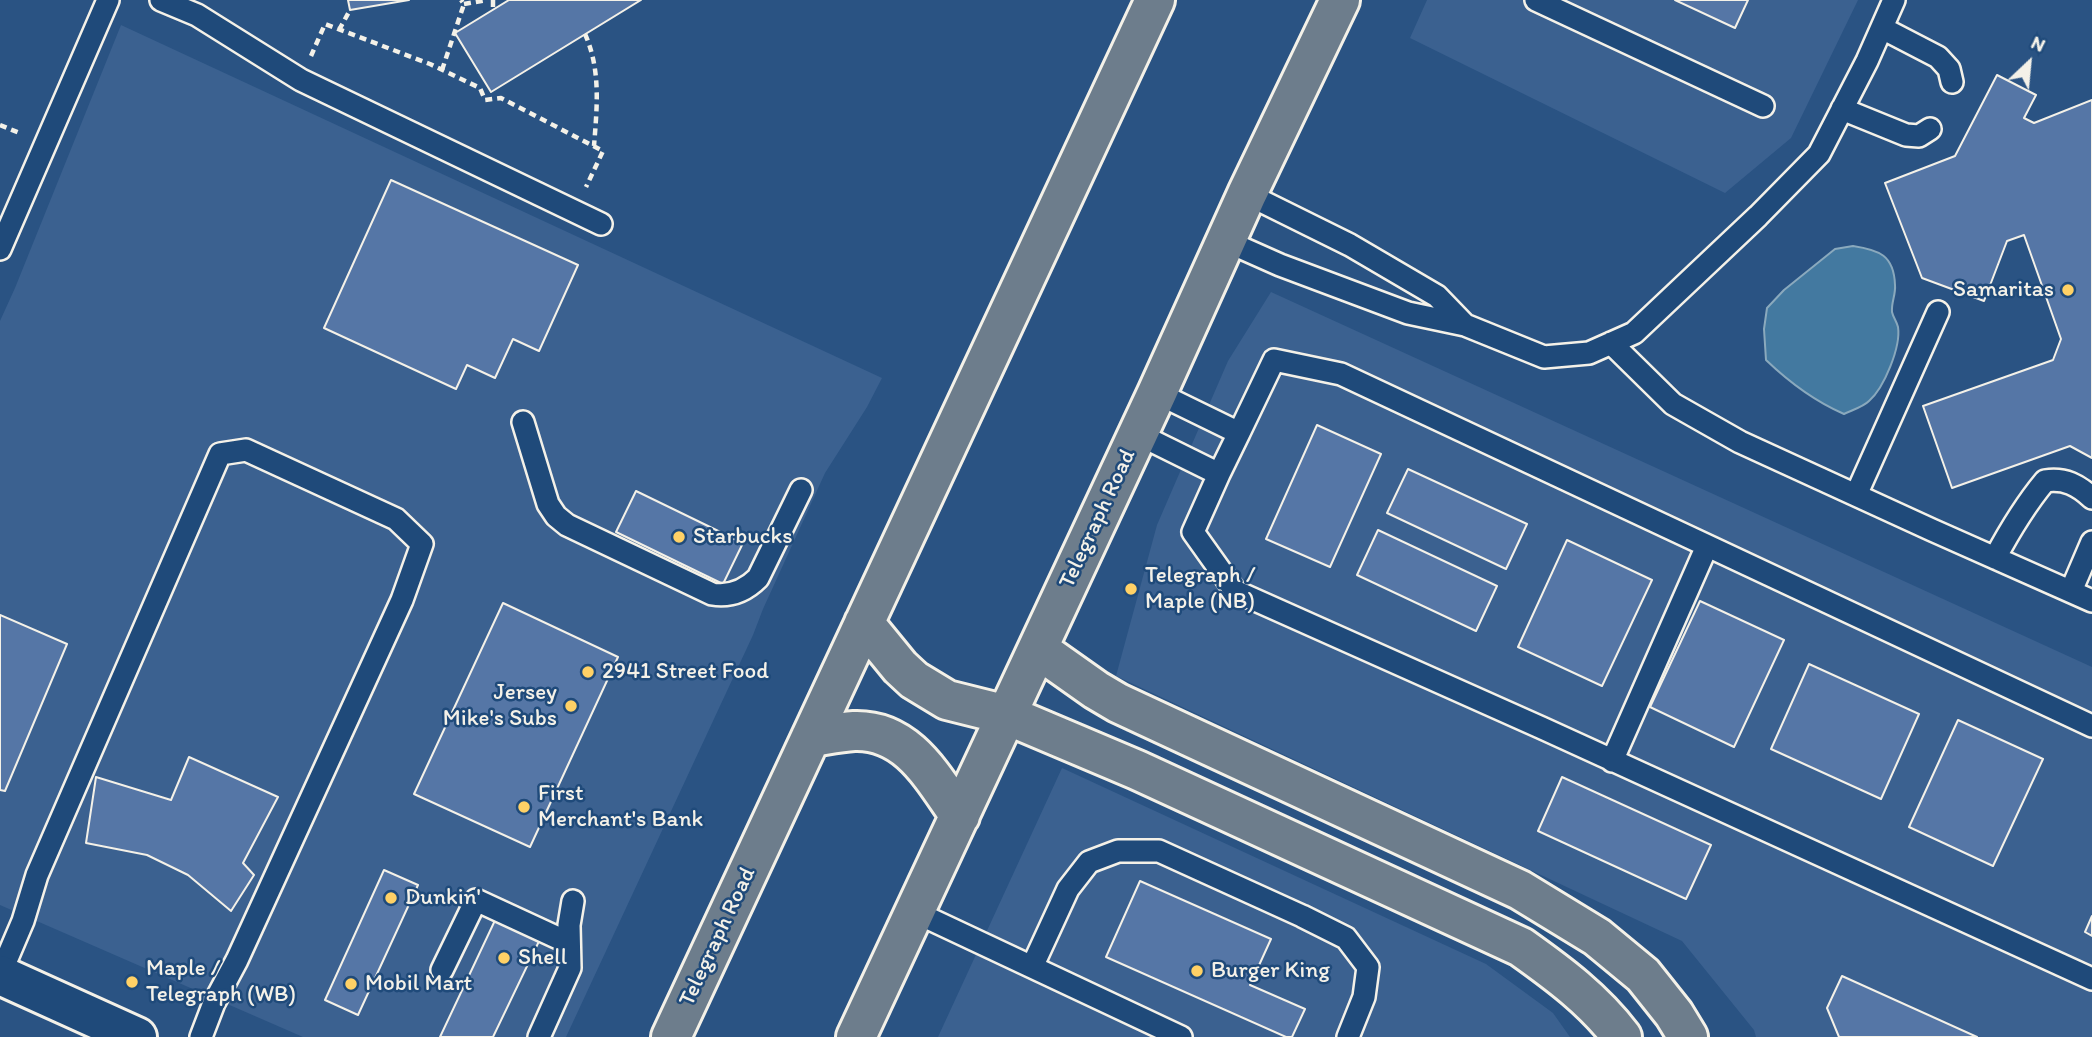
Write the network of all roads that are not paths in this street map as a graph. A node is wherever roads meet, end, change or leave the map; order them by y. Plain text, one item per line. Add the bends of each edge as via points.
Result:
1 (108, 0) edge
2 (161, 0) edge
3 (1155, 0) edge
4 (1340, 0) edge
5 (1536, 0) edge
6 (1894, 0) edge
7 (200, 7) edge
8 (1882, 28) junction
9 (1952, 82) dead end
10 (1763, 106) dead end
11 (1842, 109) junction
12 (1930, 130) dead end
13 (1247, 194) junction
14 (601, 224) dead end
15 (1226, 241) junction
16 (0, 249) edge
17 (1938, 312) dead end
18 (1465, 325) junction
19 (1611, 343) junction
20 (1157, 393) junction
21 (523, 422) dead end
22 (1239, 433) junction
23 (1138, 434) junction
24 (1219, 474) junction
25 (801, 490) dead end
26 (1856, 495) junction
27 (2092, 498) edge
28 (2092, 542) edge
29 (1707, 546) junction
30 (1995, 558) junction
31 (2071, 592) junction
32 (2092, 601) edge
33 (864, 624) junction
34 (1038, 649) junction
35 (1007, 715) junction
36 (2092, 726) edge
37 (811, 737) junction
38 (1612, 761) junction
39 (960, 816) junction
40 (573, 901) dead end
41 (915, 912) junction
42 (569, 943) junction
43 (1032, 967) junction
44 (442, 970) dead end
45 (0, 975) edge
46 (2092, 979) edge
47 (137, 1037) edge
48 (201, 1037) edge
49 (539, 1037) edge
50 (671, 1037) edge
51 (856, 1037) edge
52 (1181, 1037) edge
53 (1348, 1037) edge
54 (1622, 1037) edge
55 (1689, 1037) edge

1 - 16 lane
2 - 7 lane
3 - 33 highway, Telegraph Road
4 - 13 highway, Telegraph Road
5 - 10 lane
6 - 8 lane
7 - 14 lane via 302,80
8 - 9 lane via 1938,57 1949,69
8 - 11 lane
11 - 12 lane via 1906,135 1919,136
11 - 19 lane via 1819,154 1758,216 1634,333
13 - 15 highway, Telegraph Road
13 - 18 lane via 1350,244 1437,296
15 - 18 lane via 1408,313
15 - 20 highway, Telegraph Road
17 - 26 lane
18 - 19 lane via 1544,357 1589,353
19 - 26 lane via 1673,404 1740,442
20 - 22 lane
20 - 23 highway, Telegraph Road
21 - 25 lane via 548,504 556,516 566,525 712,594 735,594 758,578
22 - 24 lane
22 - 29 lane via 1274,360 1341,374
23 - 24 lane
23 - 34 highway, Telegraph Road
24 - 38 lane via 1193,532 1236,591
26 - 30 lane
27 - 30 lane via 2079,486 2058,479 2045,481
28 - 31 lane
29 - 36 lane
29 - 38 lane
30 - 31 lane
31 - 32 lane
33 - 35 highway via 900,667 927,690 947,700
33 - 37 highway, Telegraph Road
34 - 35 highway, Telegraph Road
34 - 55 highway via 1118,703 1520,890 1597,937 1643,975
35 - 39 highway, Telegraph Road
35 - 54 highway via 1521,947 1604,1013
37 - 39 highway via 856,731 895,741 916,755
37 - 50 highway, Telegraph Road
38 - 46 lane
39 - 41 highway, Telegraph Road
40 - 42 lane
41 - 43 lane
41 - 51 highway, Telegraph Road
42 - 44 lane via 476,900
42 - 49 lane via 569,968
43 - 52 lane
43 - 53 lane via 1068,889 1089,862 1118,851 1159,851 1346,938 1368,967 1364,997
45 - 47 main road
45 - 48 lane via 37,875 220,454 246,450 396,519 422,544 402,600

